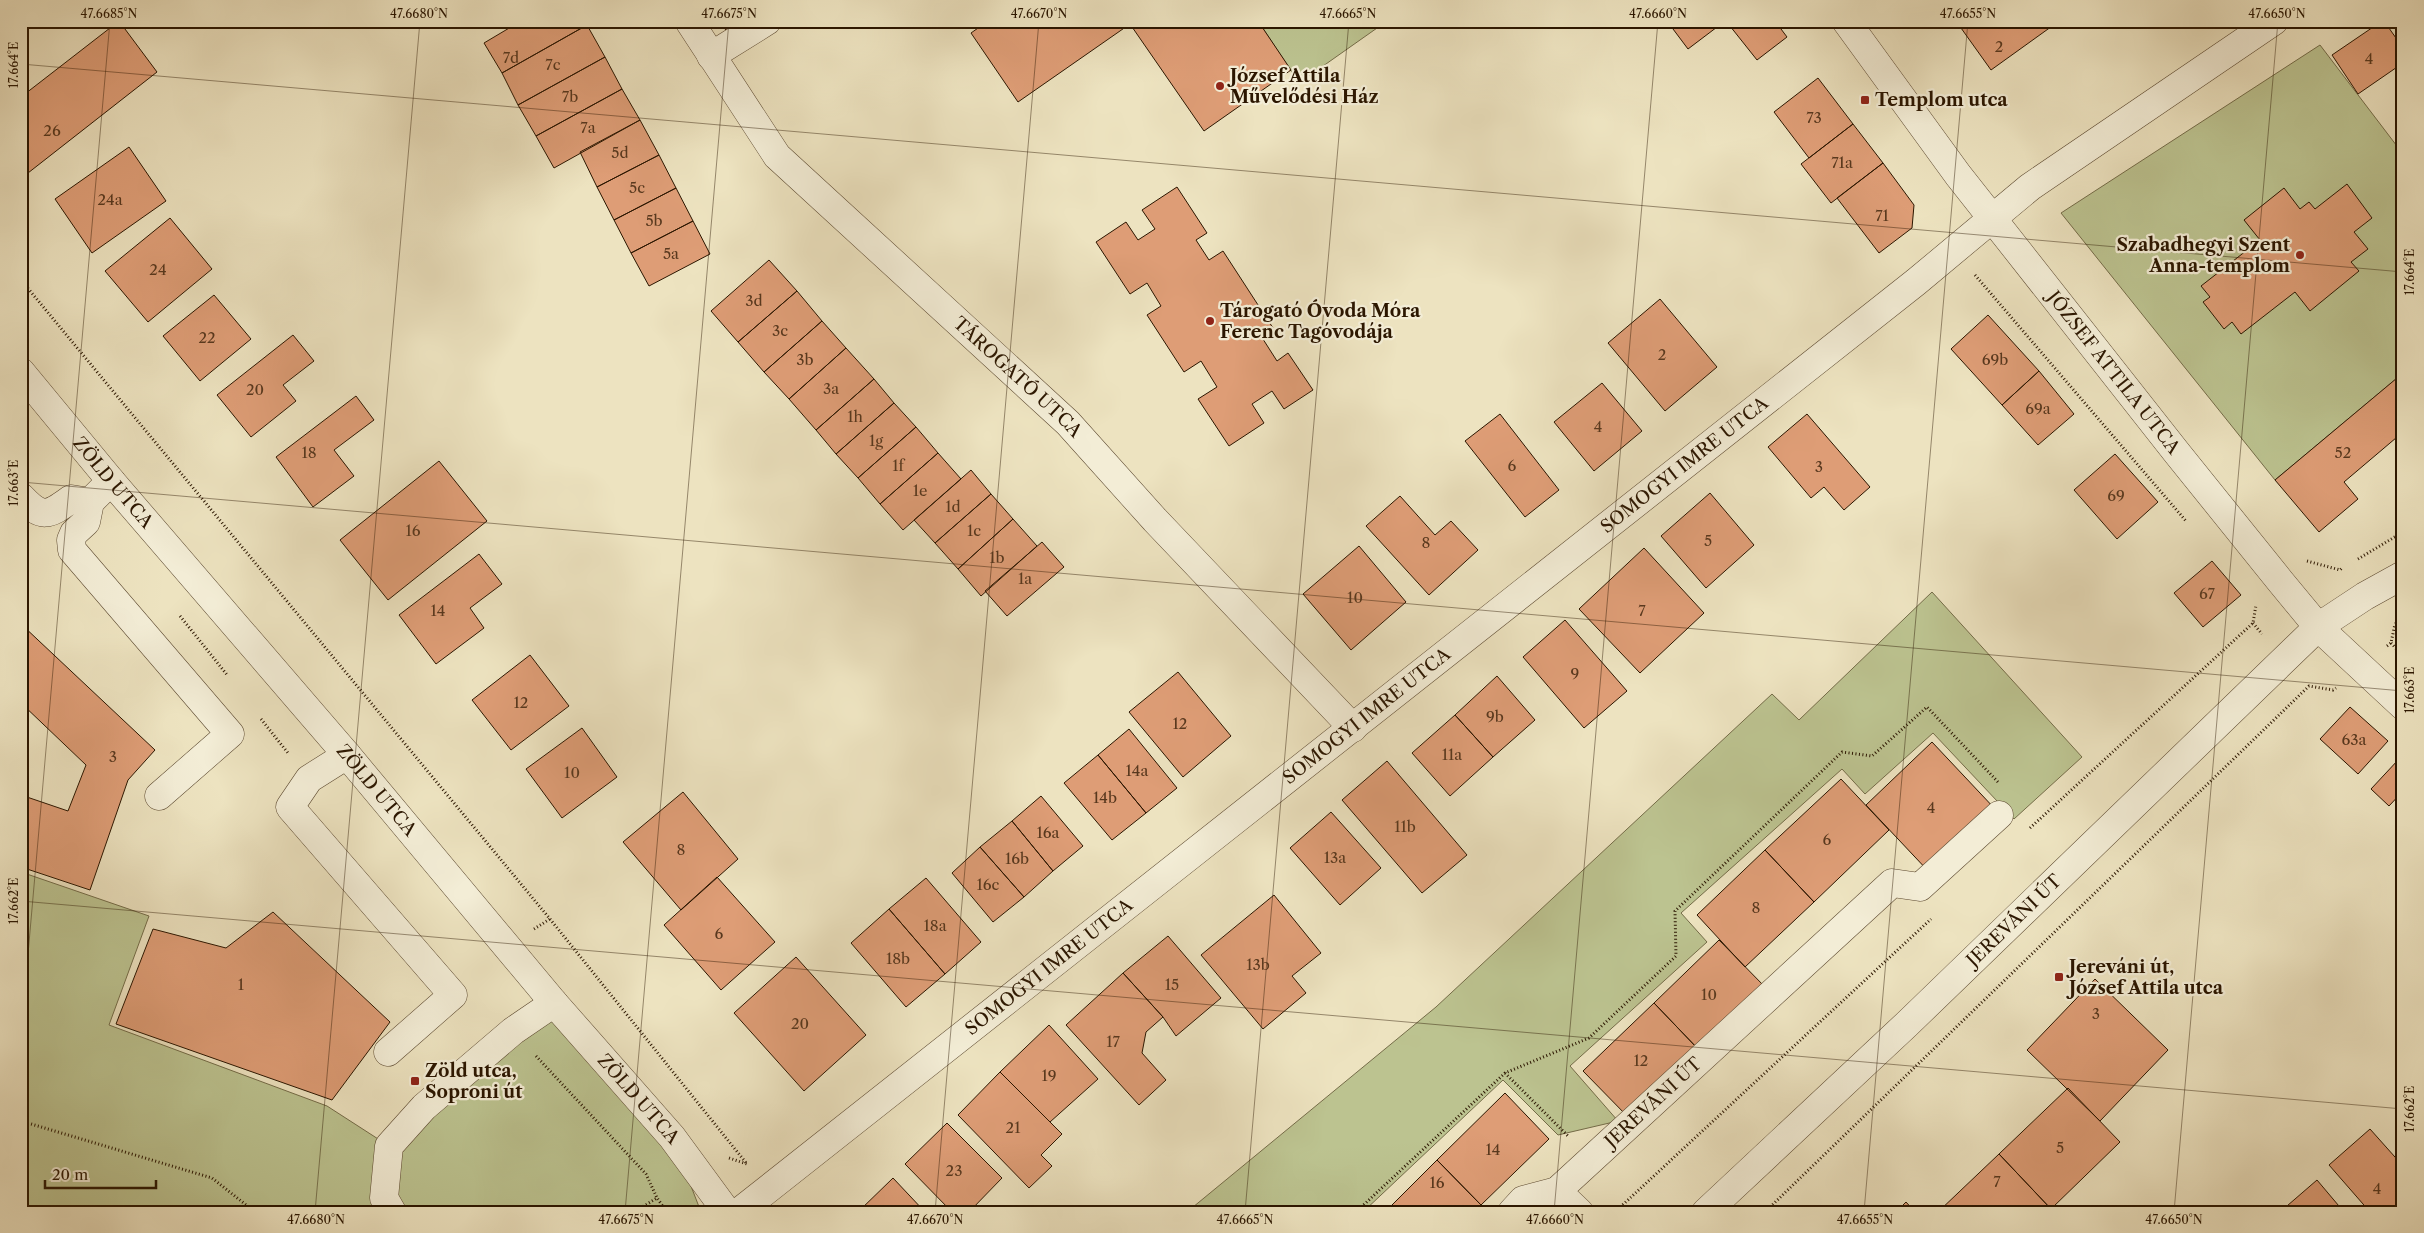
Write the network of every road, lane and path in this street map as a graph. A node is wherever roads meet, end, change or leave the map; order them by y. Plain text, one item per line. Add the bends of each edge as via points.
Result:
1 (689, 21) edge
2 (767, 21) edge
3 (1846, 21) edge
4 (2274, 21) edge
5 (711, 56) junction
6 (1991, 218) junction
7 (1972, 272) dead end
8 (21, 280) edge
9 (21, 372) edge
10 (111, 481) junction
11 (21, 497) edge
12 (90, 502) junction
13 (2192, 528) dead end
14 (2403, 576) edge
15 (2403, 619) edge
16 (2318, 627) junction
17 (2391, 643) junction
18 (2403, 656) edge
19 (2363, 668) junction
20 (2403, 706) edge
21 (1353, 728) junction
22 (347, 755) junction
23 (2001, 786) dead end
24 (159, 796) dead end
25 (1999, 815) dead end
26 (2030, 818) dead end
27 (2035, 824) dead end
28 (554, 1003) junction
29 (388, 1052) dead end
30 (1504, 1073) junction
31 (21, 1121) edge
32 (1592, 1160) junction
33 (747, 1164) dead end
34 (1557, 1191) junction
35 (255, 1212) edge
36 (392, 1212) edge
37 (634, 1212) edge
38 (667, 1212) edge
39 (727, 1212) edge
40 (739, 1212) edge
41 (1356, 1212) edge
42 (1512, 1212) edge
43 (1579, 1212) edge
44 (1706, 1212) edge
45 (1765, 1212) edge

1 - 5 street, TÁROGATÓ UTCA
2 - 5 street
3 - 6 street, JÓZSEF ATTILA UTCA
4 - 6 street via 2047,175
5 - 21 street, TÁROGATÓ UTCA via 777,156 1068,423
6 - 16 street, JÓZSEF ATTILA UTCA
6 - 21 street, SOMOGYI IMRE UTCA via 1916,282
7 - 13 path
8 - 33 path via 550,919
9 - 10 street, ZÖLD UTCA
10 - 12 street
10 - 22 street, ZÖLD UTCA
11 - 12 street via 33,510 51,514 71,499
12 - 24 street via 86,522 71,540 72,550 230,734
14 - 16 street, JEREVÁNI ÚT
15 - 17 path via 2395,624
16 - 19 street, JÓZSEF ATTILA UTCA
16 - 44 street, JEREVÁNI ÚT via 1907,1024
17 - 18 path
17 - 19 path
19 - 20 street, JÓZSEF ATTILA UTCA
19 - 45 path via 2333,690 2309,686
21 - 40 street, SOMOGYI IMRE UTCA
22 - 28 street, ZÖLD UTCA
22 - 29 street via 309,779 290,807 453,995
23 - 30 path via 1927,707 1872,756 1842,752 1675,911 1676,956 1589,1038
25 - 32 street, JEREVÁNI ÚT via 1920,888 1892,883
26 - 27 path
28 - 36 street via 513,1031 424,1107 389,1146 384,1198
28 - 39 street, ZÖLD UTCA via 672,1137
30 - 32 path
30 - 41 path
31 - 35 path via 212,1178
32 - 34 street, JEREVÁNI ÚT
34 - 42 street, JEREVÁNI ÚT via 1523,1200
34 - 43 street
37 - 38 path via 657,1198

